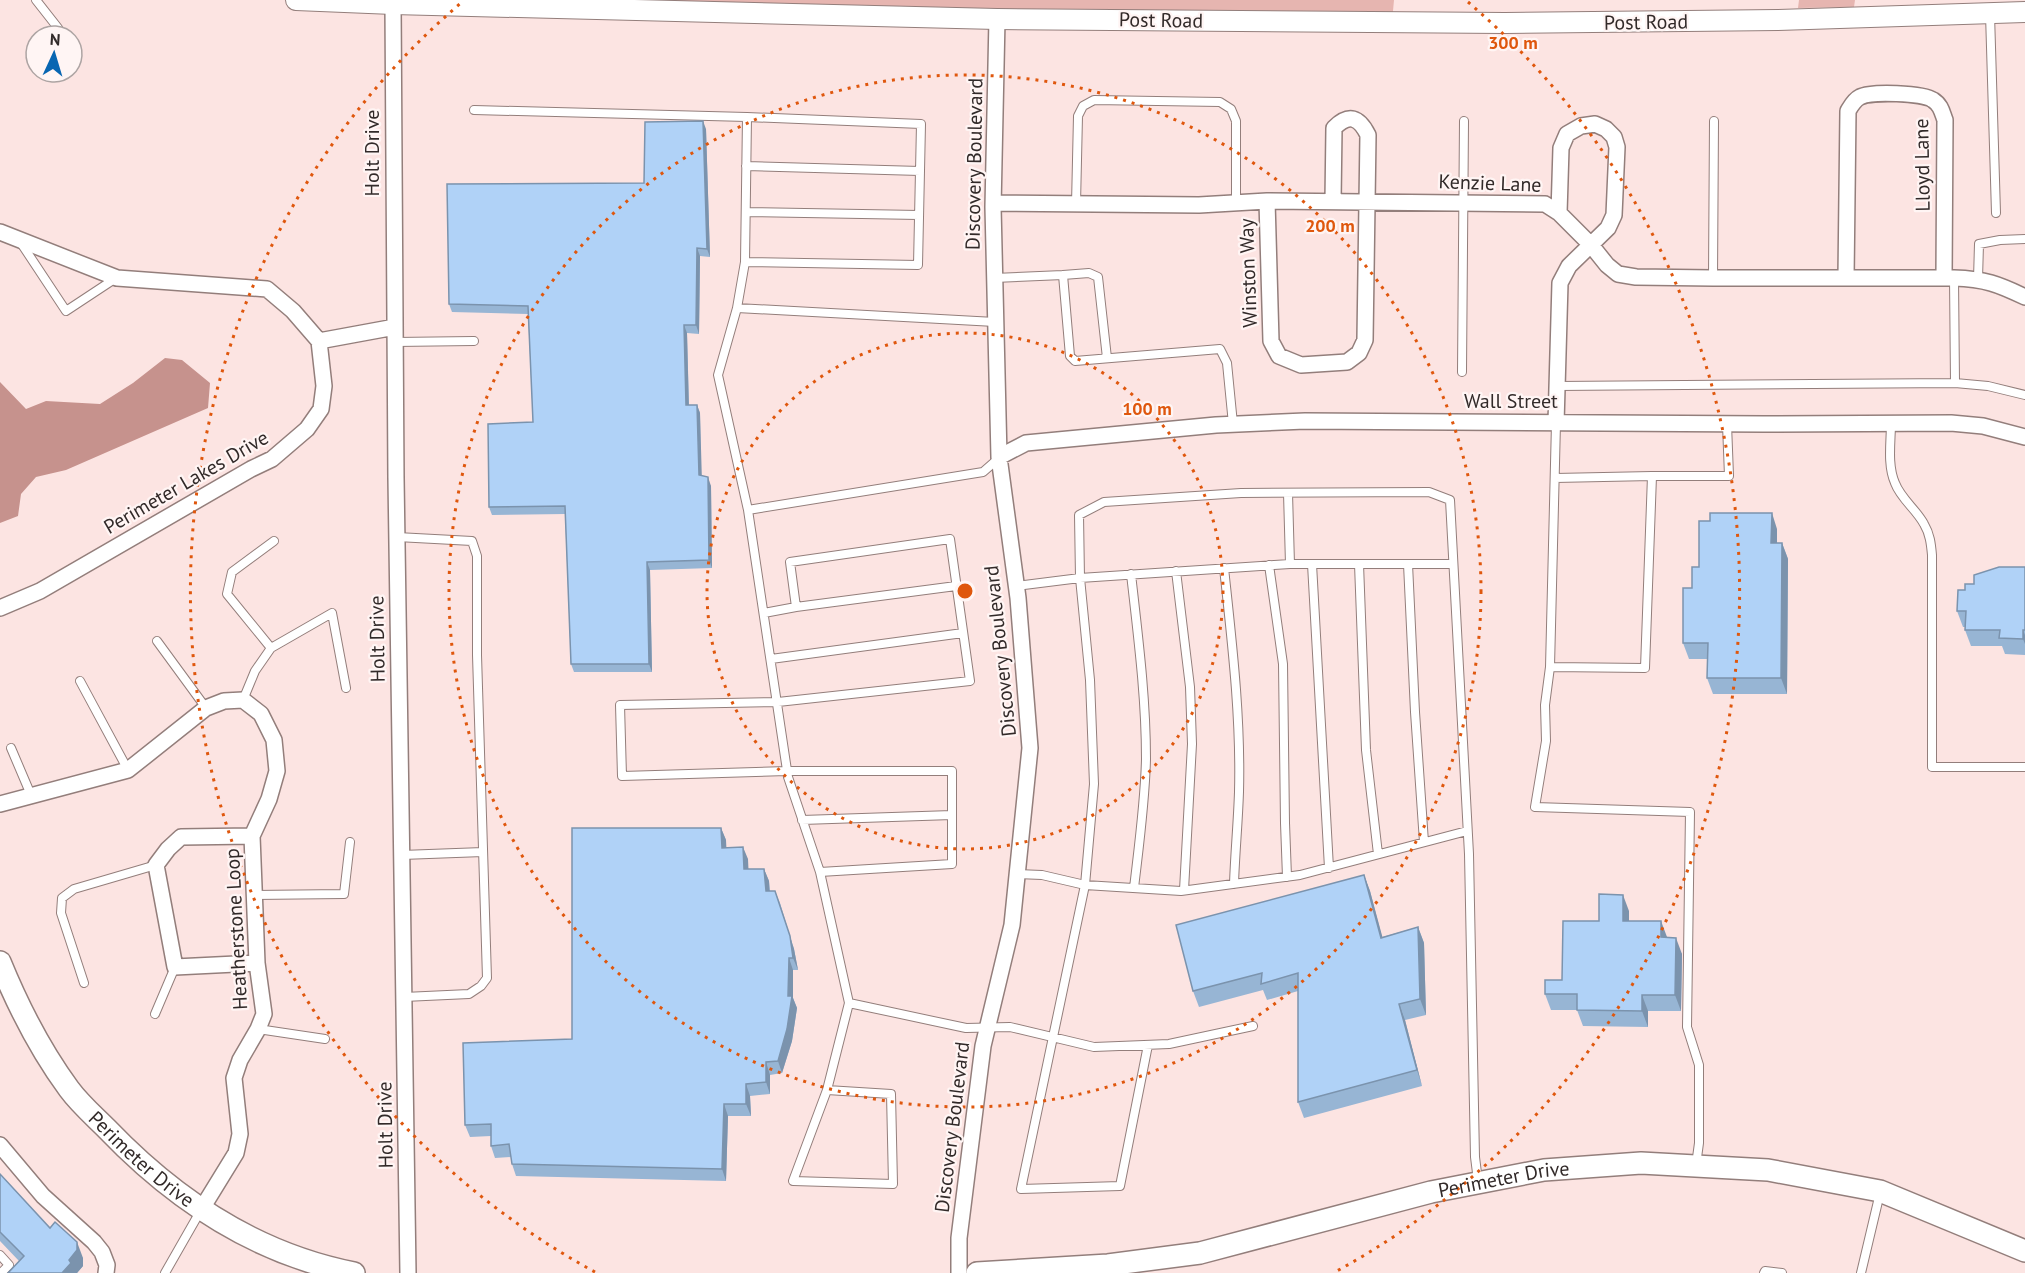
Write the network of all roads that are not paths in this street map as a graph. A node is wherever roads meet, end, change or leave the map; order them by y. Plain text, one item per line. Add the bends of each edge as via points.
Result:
1 (36, 0) edge
2 (296, 0) edge
3 (393, 4) junction
4 (1990, 12) junction
5 (2025, 12) edge
6 (997, 19) junction
7 (55, 24) edge
8 (474, 110) dead end
9 (747, 117) junction
10 (1464, 121) dead end
11 (1714, 121) dead end
12 (746, 166) junction
13 (920, 171) junction
14 (1268, 201) junction
15 (1333, 201) junction
16 (1366, 201) junction
17 (1463, 202) junction
18 (993, 203) junction
19 (1076, 204) junction
20 (1236, 204) junction
21 (746, 212) junction
22 (1559, 213) junction
23 (1996, 213) dead end
24 (919, 215) junction
25 (0, 232) edge
26 (2025, 239) edge
27 (21, 242) junction
28 (1591, 245) junction
29 (746, 262) junction
30 (1063, 275) junction
31 (117, 278) junction
32 (994, 278) junction
33 (1713, 278) junction
34 (1846, 278) junction
35 (1949, 278) junction
36 (1978, 279) junction
37 (2025, 297) edge
38 (737, 308) junction
39 (995, 322) junction
40 (395, 335) junction
41 (319, 341) junction
42 (474, 341) dead end
43 (1107, 358) junction
44 (1462, 372) dead end
45 (1955, 383) junction
46 (1557, 386) junction
47 (2025, 395) edge
48 (1556, 423) junction
49 (1891, 423) junction
50 (1233, 424) junction
51 (1727, 424) junction
52 (2025, 437) edge
53 (999, 458) junction
54 (1652, 476) junction
55 (1555, 478) junction
56 (1288, 493) junction
57 (748, 510) junction
58 (397, 537) junction
59 (274, 541) dead end
60 (1290, 564) junction
61 (1312, 564) junction
62 (1359, 564) junction
63 (1408, 564) junction
64 (1453, 564) junction
65 (1269, 565) junction
66 (1224, 568) junction
67 (1176, 571) junction
68 (1131, 574) junction
69 (1080, 578) junction
70 (956, 586) junction
71 (1016, 586) junction
72 (796, 607) junction
73 (0, 608) edge
74 (764, 613) junction
75 (963, 633) junction
76 (157, 641) dead end
77 (271, 648) junction
78 (771, 659) junction
79 (1550, 667) junction
80 (80, 681) dead end
81 (346, 688) dead end
82 (243, 700) junction
83 (778, 702) junction
84 (206, 708) junction
85 (11, 748) dead end
86 (2025, 767) edge
87 (128, 770) junction
88 (787, 771) junction
89 (31, 795) junction
90 (0, 804) edge
91 (952, 815) junction
92 (802, 820) junction
93 (1467, 831) junction
94 (252, 836) junction
95 (350, 842) dead end
96 (1424, 842) junction
97 (483, 852) junction
98 (1378, 854) junction
99 (402, 855) junction
100 (156, 865) junction
101 (1329, 868) junction
102 (820, 872) junction
103 (1017, 874) junction
104 (1287, 877) junction
105 (1234, 884) junction
106 (1084, 885) junction
107 (1134, 888) junction
108 (1184, 890) junction
109 (254, 895) junction
110 (0, 962) edge
111 (257, 963) junction
112 (175, 967) junction
113 (84, 983) dead end
114 (404, 998) junction
115 (849, 1003) junction
116 (155, 1014) dead end
117 (1253, 1026) dead end
118 (987, 1027) junction
119 (258, 1029) junction
120 (1052, 1037) junction
121 (326, 1039) dead end
122 (1148, 1045) junction
123 (827, 1090) junction
124 (0, 1145) edge
125 (1696, 1166) junction
126 (1478, 1183) junction
127 (1880, 1191) junction
128 (201, 1210) junction
129 (2025, 1251) edge
130 (0, 1255) edge
131 (1, 1273) edge
132 (106, 1273) edge
133 (165, 1273) edge
134 (354, 1273) edge
135 (408, 1273) edge
136 (959, 1273) edge
137 (976, 1273) edge
138 (1764, 1273) edge
139 (1782, 1273) edge
140 (1861, 1273) edge

1 - 7 lane
2 - 3 street, Post Road
3 - 6 street, Post Road
3 - 40 street, Holt Drive
4 - 5 street, Post Road
4 - 6 street, Post Road via 1602,23
4 - 23 lane
6 - 18 street, Discovery Boulevard
8 - 9 lane
9 - 12 lane
9 - 13 lane via 921,124
10 - 17 lane
11 - 33 lane
12 - 13 lane
12 - 21 lane
13 - 24 lane
14 - 15 street, Kenzie Lane
14 - 16 street, Winston Way via 1271,340 1279,356 1301,365 1347,362 1359,353 1365,340
14 - 20 street, Kenzie Lane
15 - 16 street, Kenzie Lane
15 - 16 street, Winston Way via 1334,128 1342,120 1352,118 1362,123 1368,135
16 - 17 street, Kenzie Lane
17 - 22 street, Kenzie Lane via 1545,204
17 - 44 lane
18 - 19 street, Kenzie Lane
18 - 32 street, Discovery Boulevard
19 - 20 street, Kenzie Lane
19 - 20 lane via 1078,116 1083,106 1094,100 1220,102 1231,109 1236,121
21 - 24 lane
21 - 29 lane
22 - 28 street, Kenzie Lane
22 - 28 street via 1561,148 1567,134 1595,124 1606,129 1617,147 1614,215 1608,228
24 - 29 lane via 918,265
25 - 27 street
26 - 36 lane via 1979,244
27 - 31 street
27 - 31 lane via 66,311
28 - 33 street, Kenzie Lane via 1618,274
28 - 46 street via 1569,266 1560,283
29 - 38 lane
30 - 32 lane
30 - 43 lane via 1089,273 1098,277
30 - 43 lane via 1070,356 1075,361
31 - 41 street via 267,289
32 - 39 street, Discovery Boulevard
33 - 34 street, Kenzie Lane
34 - 35 street, Kenzie Lane
34 - 35 street, Lloyd Lane via 1848,111 1860,97 1870,94 1926,96 1941,108 1945,120
35 - 36 street, Kenzie Lane
35 - 45 lane
36 - 37 street, Kenzie Lane
38 - 39 lane
38 - 57 lane via 718,375
39 - 53 street, Discovery Boulevard
40 - 41 street
40 - 42 lane
40 - 58 street, Holt Drive
41 - 73 street, Perimeter Lakes Drive via 324,386 321,410 308,429 273,459 40,591
43 - 50 lane via 1220,349 1227,363
45 - 46 lane
45 - 47 lane
46 - 48 street
48 - 50 street, Wall Street
48 - 51 street, Wall Street
48 - 55 lane
49 - 51 street, Wall Street
49 - 52 street, Wall Street via 1983,426
49 - 86 lane via 1894,482 1924,523 1930,538 1932,767
50 - 53 street, Wall Street via 1026,443
51 - 54 lane via 1729,476
53 - 57 lane via 983,472
53 - 71 street, Discovery Boulevard
54 - 55 lane
54 - 79 lane via 1645,668
55 - 79 lane
56 - 60 lane
56 - 64 lane via 1429,492 1450,500
56 - 69 lane via 1104,502 1079,515
57 - 74 lane
58 - 97 lane via 472,541 477,556
58 - 99 street, Holt Drive
59 - 77 lane via 232,572 227,594
60 - 61 lane
60 - 65 lane
61 - 62 lane
61 - 101 lane
62 - 63 lane
62 - 98 lane via 1366,750
63 - 64 lane
63 - 96 lane
64 - 93 lane
65 - 66 lane
65 - 104 lane via 1283,664
66 - 67 lane
66 - 105 lane via 1238,740
67 - 68 lane
67 - 108 lane via 1190,687 1192,744
68 - 69 lane
68 - 107 lane via 1142,670 1146,757
69 - 71 lane
69 - 106 lane via 1090,680 1094,784
70 - 72 lane
70 - 72 lane via 950,538 790,562
70 - 75 lane
71 - 103 street, Discovery Boulevard via 1030,748
72 - 74 lane
74 - 78 lane
75 - 78 lane
75 - 83 lane via 970,681
76 - 84 lane
77 - 81 lane via 332,613
77 - 82 lane via 255,671
78 - 83 lane
79 - 125 lane via 1546,741 1535,807 1690,812 1687,1027 1699,1065
80 - 87 lane
82 - 84 street via 224,701
82 - 94 street, Heatherstone Loop via 261,714 274,740 277,771
83 - 88 lane
83 - 88 lane via 620,705 622,776
84 - 87 street
85 - 89 lane
87 - 89 street
88 - 91 lane via 952,771
88 - 92 lane
89 - 90 street
91 - 92 lane
91 - 102 lane via 952,864
92 - 102 lane
93 - 96 lane
93 - 126 lane
94 - 100 street via 181,837
94 - 109 street, Heatherstone Loop
95 - 109 lane via 344,894
96 - 98 lane
97 - 99 lane
97 - 114 lane via 487,978 481,987 468,994
98 - 101 lane
99 - 114 street, Holt Drive
100 - 112 street
100 - 113 lane via 74,889 62,898 61,913
101 - 104 lane
102 - 115 lane
103 - 106 lane via 1042,875
103 - 118 street, Discovery Boulevard via 1012,925
104 - 105 lane
105 - 108 lane
106 - 107 lane
106 - 120 lane
107 - 108 lane
109 - 111 street, Heatherstone Loop
110 - 128 main road, Perimeter Drive via 47,1056 70,1091 127,1150
111 - 112 street
111 - 119 street, Heatherstone Loop via 264,1014
112 - 116 lane
114 - 135 street, Holt Drive
115 - 118 lane via 966,1028
115 - 123 lane
117 - 122 lane
118 - 120 lane via 1010,1027
118 - 136 street, Discovery Boulevard via 959,1238
119 - 121 lane
119 - 128 street, Heatherstone Loop via 234,1078 240,1134 236,1153
120 - 122 lane via 1094,1047
120 - 122 lane via 1021,1189 1120,1186
123 - 123 lane via 793,1181 893,1184 891,1094
124 - 132 street via 43,1196 102,1252
125 - 126 main road, Perimeter Drive via 1641,1163 1544,1170
125 - 127 main road, Perimeter Drive via 1768,1170
126 - 137 main road, Perimeter Drive via 1200,1253 1108,1265
127 - 129 main road, Perimeter Drive
127 - 140 lane
128 - 133 lane
128 - 134 main road, Perimeter Drive via 252,1240 306,1263
130 - 131 lane via 9,1265
138 - 139 lane

